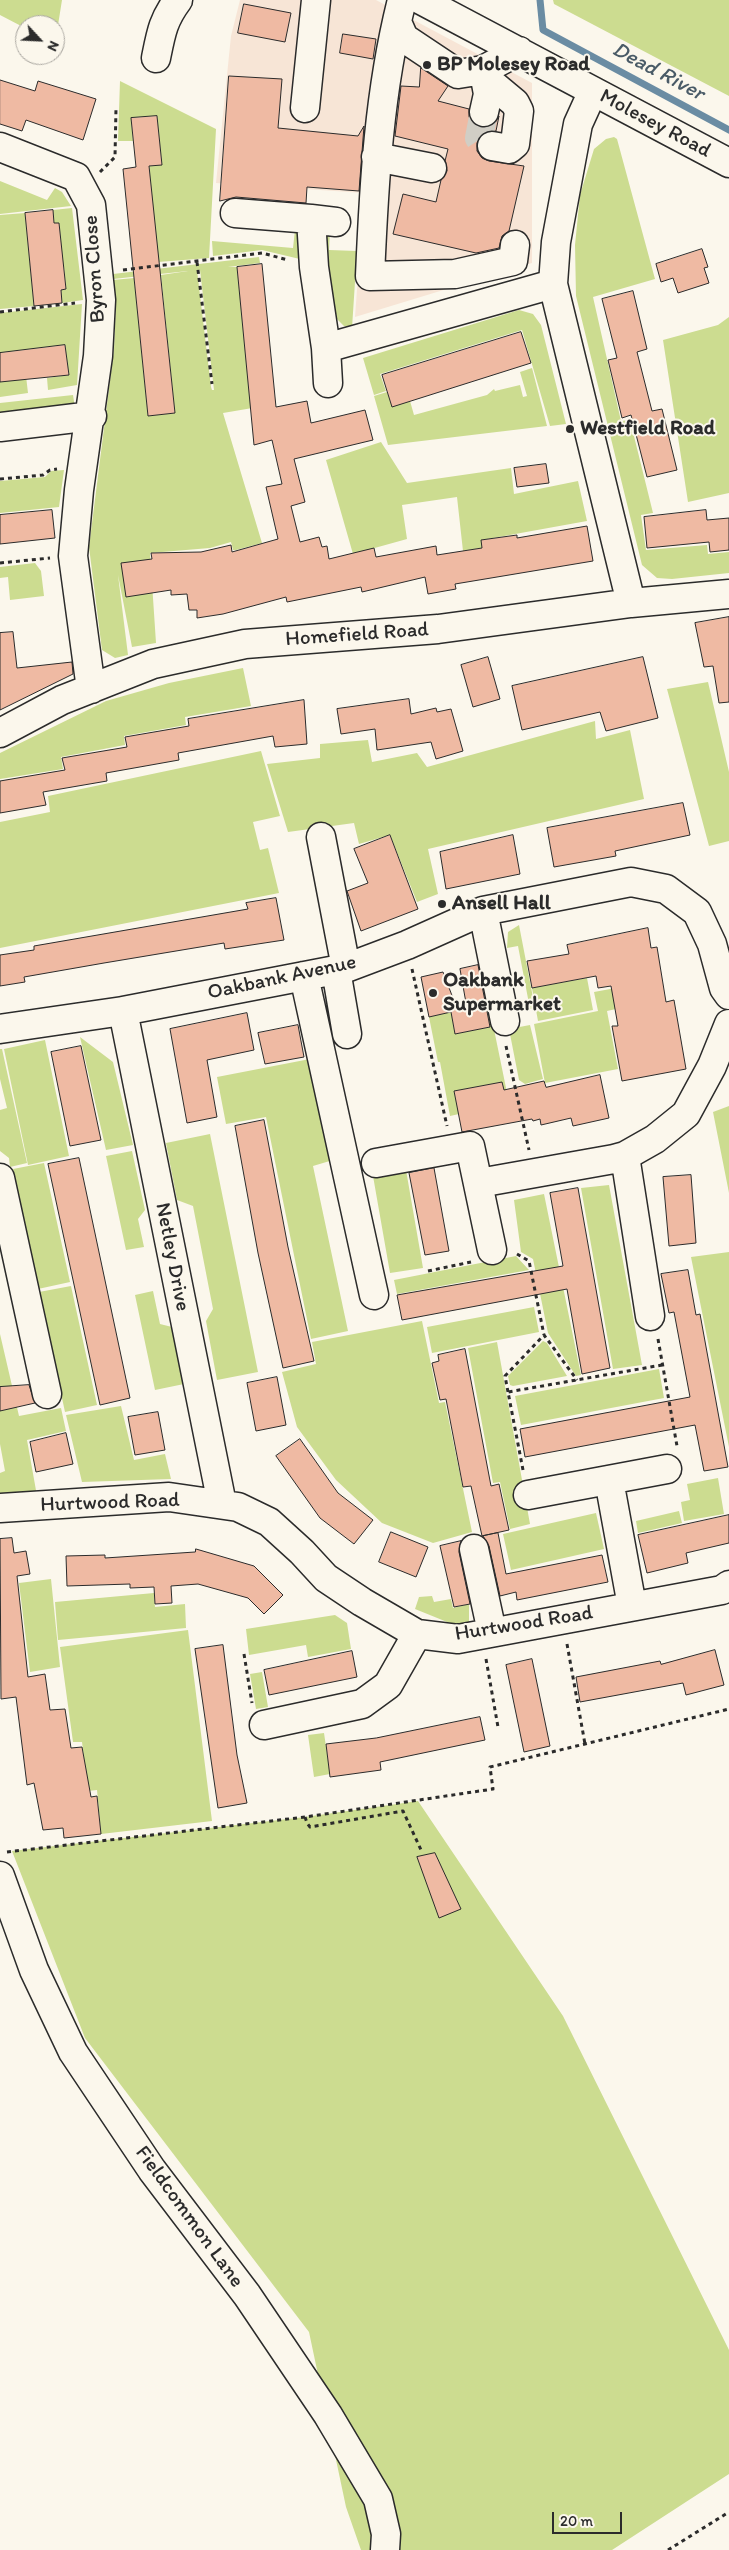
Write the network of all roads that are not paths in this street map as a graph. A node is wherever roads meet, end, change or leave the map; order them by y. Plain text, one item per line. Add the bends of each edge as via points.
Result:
1 (178, 0) edge
2 (316, 0) edge
3 (421, 0) edge
4 (400, 11) edge
5 (519, 52) junction
6 (156, 58) dead end
7 (484, 74) junction
8 (593, 92) junction
9 (305, 108) dead end
10 (484, 112) tunnel mouth
11 (492, 146) dead end
12 (0, 147) edge
13 (376, 157) junction
14 (729, 163) edge
15 (432, 168) dead end
16 (235, 213) dead end
17 (515, 245) dead end
18 (553, 284) junction
19 (326, 348) junction
20 (328, 383) dead end
21 (92, 416) junction
22 (0, 427) edge
23 (729, 594) edge
24 (631, 604) junction
25 (91, 689) junction
26 (0, 733) edge
27 (321, 837) dead end
28 (483, 911) junction
29 (341, 969) junction
30 (304, 976) junction
31 (729, 995) edge
32 (123, 1011) junction
33 (505, 1021) road end
34 (729, 1024) edge
35 (0, 1029) edge
36 (347, 1034) dead end
37 (625, 1156) junction
38 (376, 1163) dead end
39 (0, 1178) edge
40 (479, 1183) junction
41 (493, 1253) road end
42 (374, 1295) dead end
43 (650, 1316) road end
44 (47, 1394) dead end
45 (667, 1469) road end
46 (609, 1480) junction
47 (528, 1495) road end
48 (222, 1504) junction
49 (0, 1508) edge
50 (474, 1549) dead end
51 (729, 1585) edge
52 (632, 1606) junction
53 (487, 1633) junction
54 (417, 1634) junction
55 (264, 1725) road end
56 (0, 1876) edge
57 (385, 2550) edge

1 - 6 street via 166,15
2 - 9 street
3 - 5 street, Molesey Road
4 - 7 street via 404,38 458,74
4 - 13 street via 386,73
5 - 7 street
5 - 8 street, Molesey Road
7 - 10 street via 488,94
7 - 11 street via 515,103 519,111 515,144 509,149
8 - 14 street, Molesey Road
8 - 18 street via 578,124 556,242
12 - 21 street, Byron Close via 76,177 91,205 101,300
13 - 15 street
13 - 17 street via 370,276 455,274 513,261
16 - 19 street via 324,220 314,263
18 - 19 street
18 - 24 street
19 - 20 street
21 - 22 street
21 - 25 street, Byron Close via 82,466 73,556
23 - 24 street, Homefield Road
24 - 25 street, Homefield Road via 438,629 244,644 153,664
25 - 26 street, Homefield Road via 62,700
27 - 29 street
28 - 29 street, Oakbank Avenue via 407,945
28 - 31 street, Oakbank Avenue via 631,882 666,889 697,912
28 - 33 street
29 - 30 street, Oakbank Avenue
29 - 36 street
30 - 32 street, Oakbank Avenue
30 - 42 street
32 - 35 street, Oakbank Avenue
32 - 48 street, Netley Drive
34 - 37 street via 712,1066 686,1114 655,1139
37 - 40 street
37 - 43 street
38 - 40 street via 470,1146
39 - 44 street
40 - 41 street
45 - 46 street
46 - 47 street
46 - 52 street
48 - 49 street, Hurtwood Road via 169,1497
48 - 54 street, Hurtwood Road via 238,1506 269,1522 326,1578
50 - 53 street
51 - 52 street, Hurtwood Road via 722,1590
52 - 53 street, Hurtwood Road
53 - 54 street, Hurtwood Road via 458,1639
54 - 55 street via 388,1685 362,1704
56 - 57 street, Fieldcommon Lane via 34,1970 73,2052 152,2170 247,2296 328,2415 378,2499 386,2534

